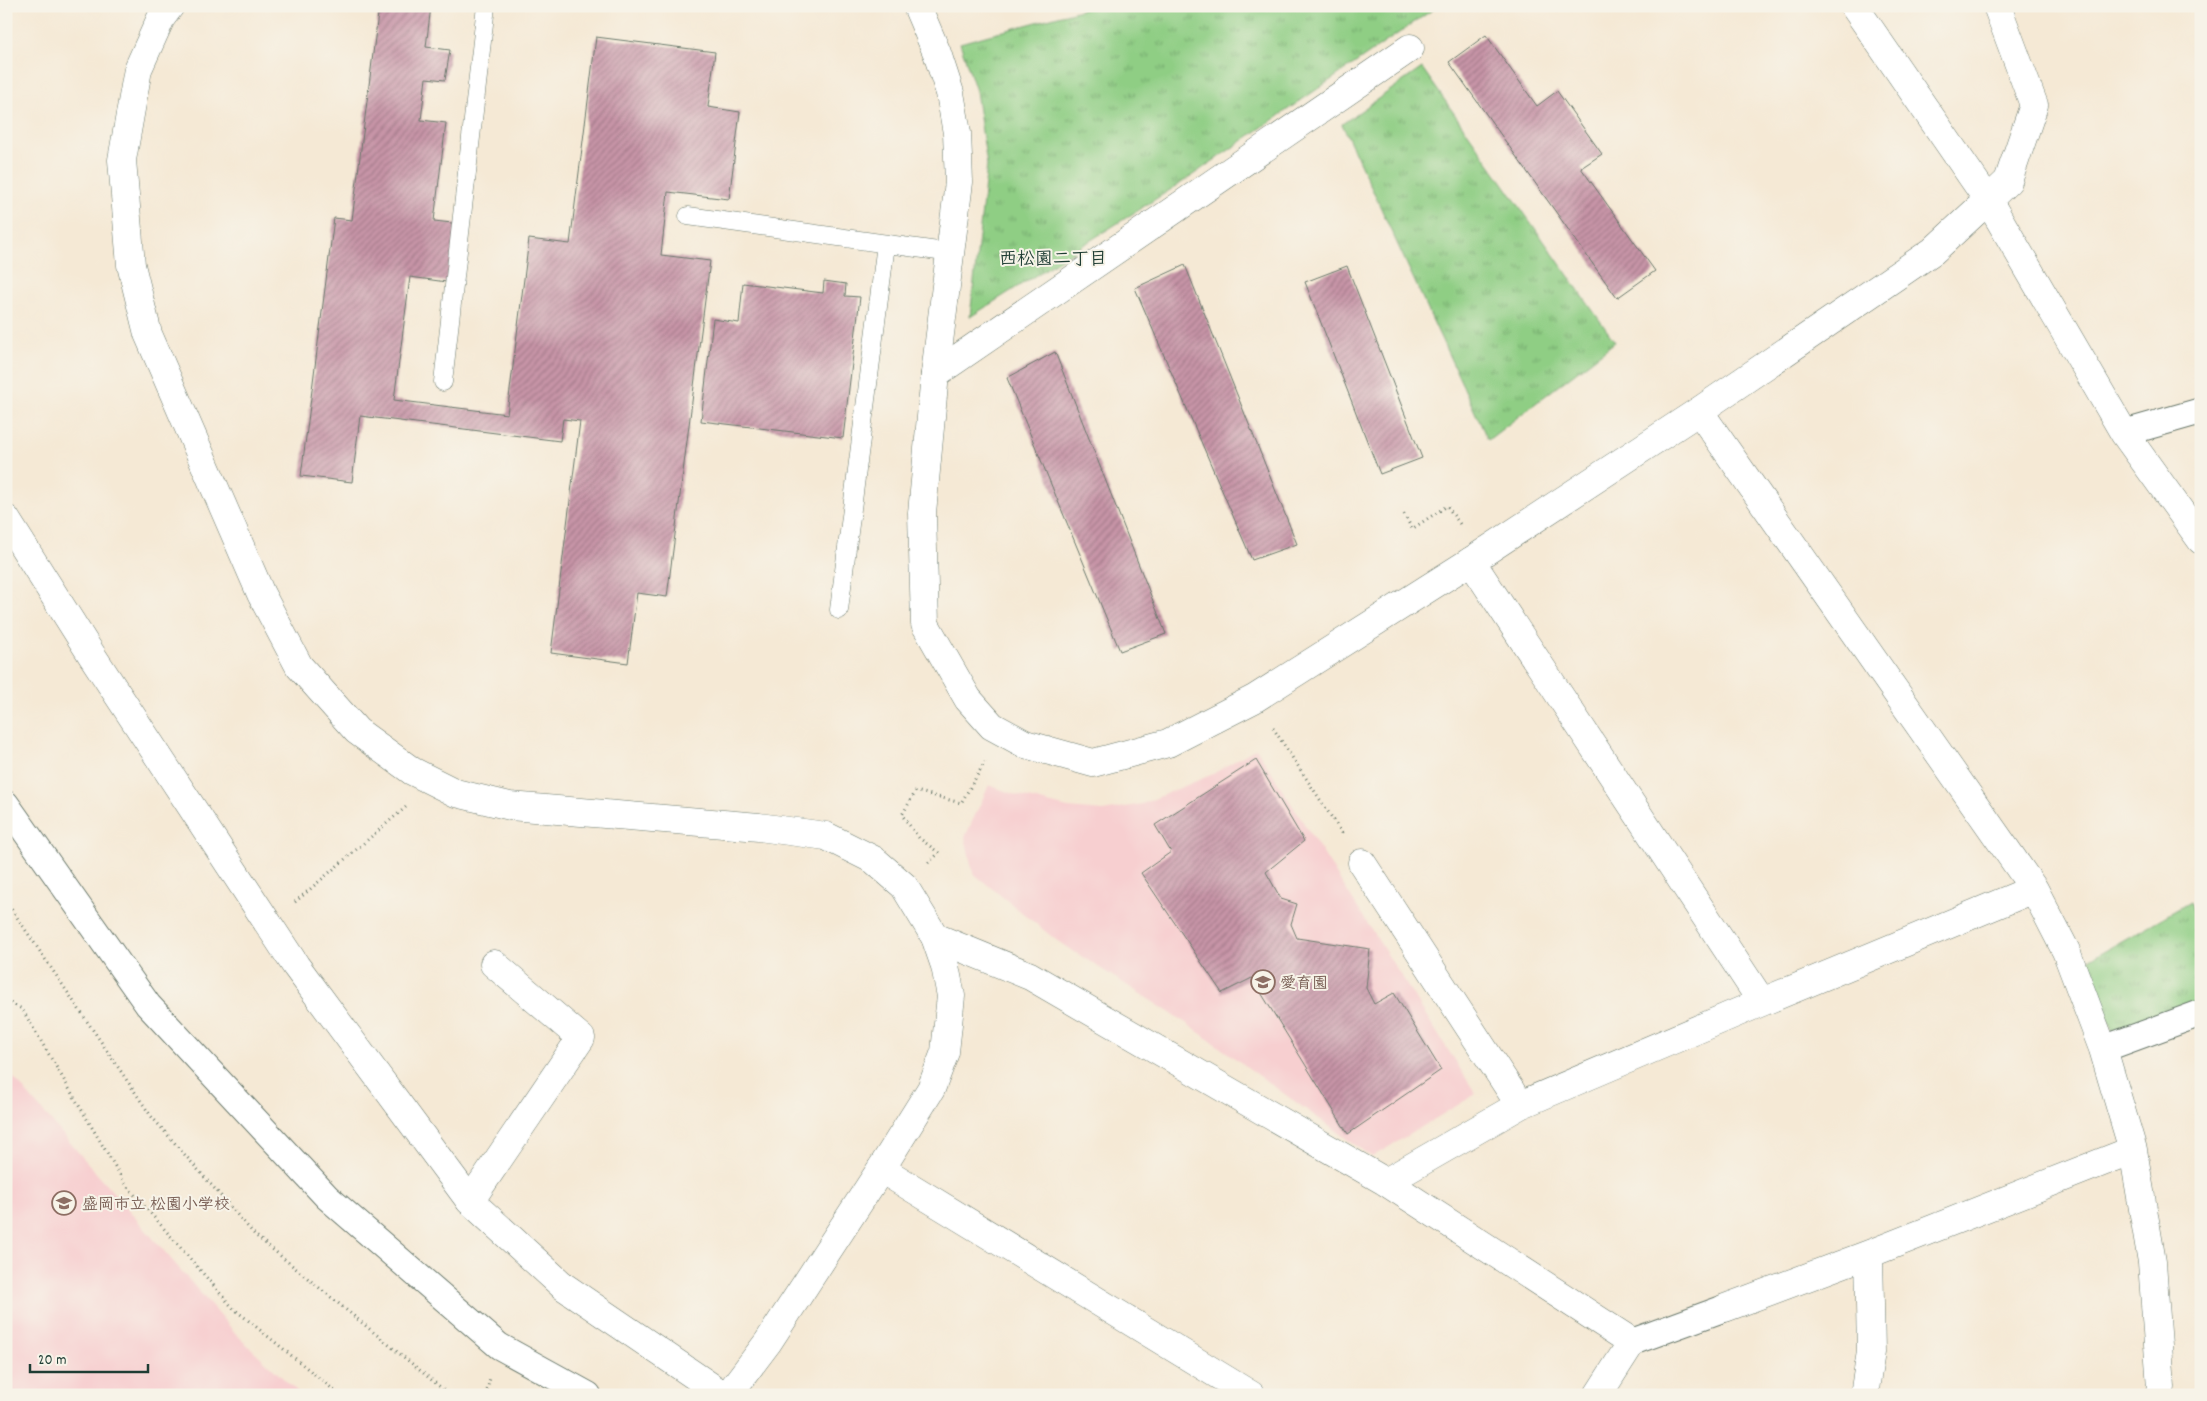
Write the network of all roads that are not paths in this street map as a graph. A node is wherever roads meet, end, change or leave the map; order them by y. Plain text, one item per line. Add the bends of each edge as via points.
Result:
1 (170, 6) edge
2 (486, 6) edge
3 (917, 6) edge
4 (1854, 6) edge
5 (1996, 6) edge
6 (1410, 48) dead end
7 (1988, 200) junction
8 (688, 216) dead end
9 (886, 244) junction
10 (952, 253) junction
11 (935, 374) junction
12 (443, 382) dead end
13 (1698, 411) junction
14 (2201, 411) edge
15 (2124, 432) junction
16 (6, 520) edge
17 (2201, 540) edge
18 (1476, 557) junction
19 (839, 610) dead end
20 (6, 804) edge
21 (1362, 864) road end
22 (2034, 889) junction
23 (935, 936) junction
24 (494, 964) dead end
25 (1762, 1002) junction
26 (2201, 1013) edge
27 (2103, 1049) junction
28 (1520, 1105) junction
29 (2132, 1150) junction
30 (881, 1169) junction
31 (1386, 1182) junction
32 (470, 1201) junction
33 (1869, 1254) junction
34 (1725, 1308) joint
35 (1632, 1342) junction
36 (588, 1395) edge
37 (723, 1395) edge
38 (728, 1395) edge
39 (1251, 1395) edge
40 (1598, 1395) edge
41 (1864, 1395) edge
42 (2159, 1395) edge

1 - 23 street via 161,18 138,69 122,160 131,265 148,334 258,586 299,666 357,731 412,771 456,793 510,806 759,827 826,836 874,860 904,886
2 - 12 lane
3 - 10 street via 950,93 957,133 959,182
4 - 7 street
5 - 7 street via 2034,105 2008,180
6 - 11 street
7 - 13 street via 1933,251
7 - 15 street
8 - 9 lane
9 - 10 lane
9 - 19 lane
10 - 11 street
11 - 18 street via 922,513 925,624 968,699 992,726 1025,744 1093,763 1168,743 1254,699
13 - 18 street
13 - 22 street
14 - 15 street
15 - 17 street
16 - 32 street via 296,966
18 - 25 street
20 - 36 street via 148,1005 327,1198 499,1346
21 - 28 street
22 - 25 street
22 - 27 street via 2066,951
23 - 30 street via 951,996 945,1052 931,1089
23 - 31 street via 1030,976
24 - 32 street via 581,1038
25 - 28 street
26 - 27 street
27 - 29 street
28 - 31 street
29 - 33 street
29 - 42 street via 2152,1262
30 - 38 street via 768,1342
30 - 39 street
31 - 35 street
32 - 37 street via 563,1286
33 - 34 street
33 - 41 street via 1871,1352
34 - 35 street
35 - 40 street

